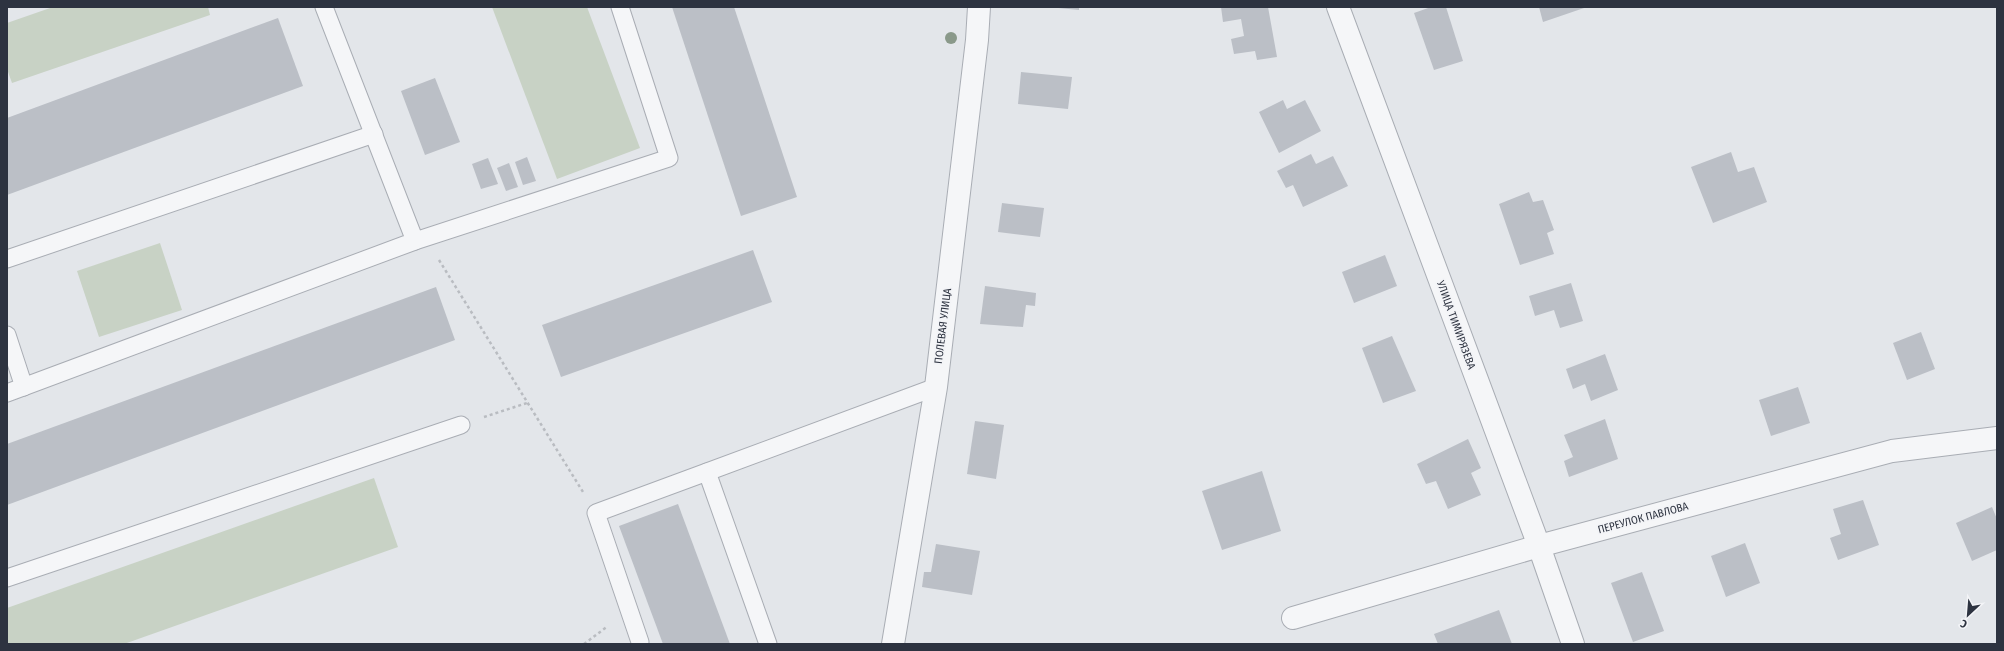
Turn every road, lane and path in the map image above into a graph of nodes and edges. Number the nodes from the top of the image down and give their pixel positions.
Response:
1 (324, 7) edge
2 (620, 7) edge
3 (979, 7) edge
4 (1338, 7) edge
5 (374, 134) junction
6 (420, 240) junction
7 (7, 259) edge
8 (7, 335) edge
9 (24, 387) junction
10 (936, 387) junction
11 (7, 393) edge
12 (527, 402) junction
13 (461, 425) joint
14 (1997, 438) edge
15 (707, 472) junction
16 (596, 513) junction
17 (1539, 546) junction
18 (7, 578) edge
19 (1293, 618) dead end
20 (640, 642) dead end
21 (768, 644) edge
22 (893, 644) edge
23 (1572, 644) edge

1 - 5 lane
2 - 6 lane
3 - 10 street, ПОЛЕВАЯ УЛИЦА
4 - 17 street, УЛИЦА ТИМИРЯЗЕВА
5 - 6 lane
5 - 7 lane
6 - 9 lane
6 - 12 path
8 - 9 lane
9 - 11 lane
10 - 15 lane
10 - 22 street, ПОЛЕВАЯ УЛИЦА
12 - 13 path
12 - 16 path
13 - 18 lane
14 - 17 street, ПЕРЕУЛОК ПАВЛОВА
15 - 16 lane
15 - 21 lane
16 - 20 lane
17 - 19 street, ПЕРЕУЛОК ПАВЛОВА
17 - 23 street, УЛИЦА ТИМИРЯЗЕВА

